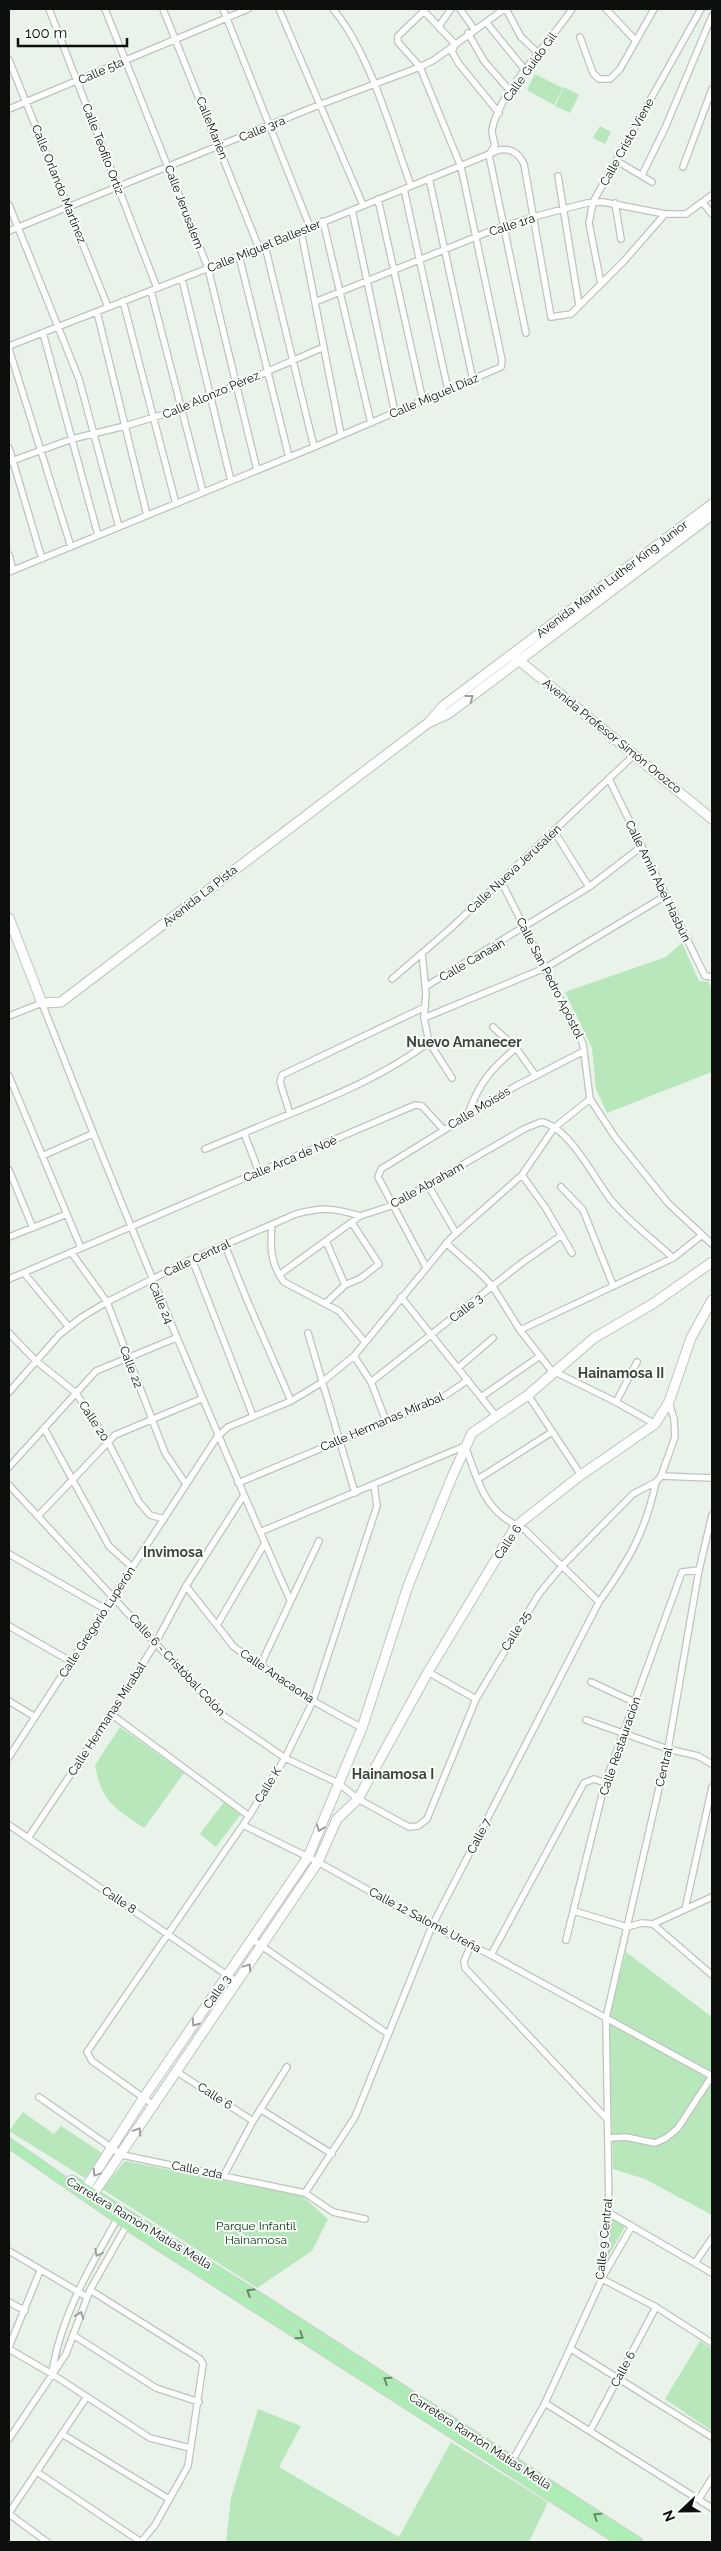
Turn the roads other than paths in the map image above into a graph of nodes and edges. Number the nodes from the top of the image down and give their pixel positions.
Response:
1 (49, 9) edge
2 (105, 9) edge
3 (163, 9) edge
4 (223, 9) edge
5 (248, 9) edge
6 (279, 9) edge
7 (333, 9) edge
8 (451, 9) edge
9 (460, 9) edge
10 (505, 9) edge
11 (572, 9) edge
12 (606, 9) edge
13 (654, 9) edge
14 (701, 9) edge
15 (423, 10) edge
16 (496, 11) edge
17 (712, 16) edge
18 (226, 18) junction
19 (486, 22) junction
20 (439, 26) junction
21 (474, 28) junction
22 (468, 33) junction
23 (580, 37) dead end
24 (176, 38) junction
25 (636, 41) junction
26 (455, 44) junction
27 (538, 54) junction
28 (9, 60) edge
29 (125, 60) junction
30 (420, 67) junction
31 (526, 70) junction
32 (77, 81) junction
33 (374, 86) junction
34 (712, 89) edge
35 (510, 92) junction
36 (26, 103) junction
37 (319, 105) junction
38 (9, 110) edge
39 (499, 112) junction
40 (271, 125) junction
41 (219, 146) junction
42 (489, 155) junction
43 (616, 161) junction
44 (168, 166) junction
45 (460, 167) junction
46 (683, 167) dead end
47 (642, 175) junction
48 (558, 176) dead end
49 (429, 178) junction
50 (652, 182) dead end
51 (411, 186) junction
52 (118, 187) junction
53 (404, 189) junction
54 (712, 195) edge
55 (378, 199) junction
56 (593, 202) junction
57 (615, 203) junction
58 (703, 203) junction
59 (9, 205) edge
60 (363, 205) junction
61 (68, 207) junction
62 (352, 210) junction
63 (563, 210) junction
64 (665, 214) junction
65 (712, 214) edge
66 (533, 217) junction
67 (324, 222) junction
68 (505, 226) junction
69 (18, 227) junction
70 (310, 227) junction
71 (9, 231) edge
72 (301, 231) junction
73 (477, 237) junction
74 (621, 239) dead end
75 (262, 247) junction
76 (446, 249) junction
77 (239, 256) junction
78 (419, 260) junction
79 (208, 268) junction
80 (394, 271) junction
81 (182, 279) junction
82 (367, 282) junction
83 (601, 284) junction
84 (157, 288) junction
85 (150, 291) junction
86 (340, 293) junction
87 (123, 302) junction
88 (315, 302) junction
89 (580, 305) junction
90 (108, 307) junction
91 (97, 312) junction
92 (59, 327) junction
93 (43, 333) junction
94 (526, 333) dead end
95 (9, 347) edge
96 (324, 347) junction
97 (293, 360) junction
98 (267, 371) junction
99 (473, 380) junction
100 (236, 385) junction
101 (448, 390) junction
102 (210, 396) junction
103 (423, 401) junction
104 (181, 409) junction
105 (395, 413) junction
106 (154, 418) junction
107 (371, 423) junction
108 (125, 426) junction
109 (94, 434) junction
110 (341, 435) junction
111 (72, 439) junction
112 (314, 447) junction
113 (9, 448) edge
114 (40, 450) junction
115 (289, 457) junction
116 (11, 461) edge
117 (257, 470) junction
118 (231, 481) junction
119 (203, 492) junction
120 (176, 504) junction
121 (712, 504) edge
122 (712, 514) edge
123 (147, 515) junction
124 (118, 527) junction
125 (98, 536) junction
126 (71, 547) junction
127 (9, 556) edge
128 (42, 559) junction
129 (11, 571) edge
130 (512, 654) junction
131 (519, 660) junction
132 (428, 723) junction
133 (634, 755) junction
134 (609, 779) junction
135 (712, 819) edge
136 (554, 831) junction
137 (641, 847) junction
138 (501, 881) junction
139 (589, 887) junction
140 (665, 896) junction
141 (9, 918) edge
142 (525, 929) junction
143 (422, 954) junction
144 (545, 968) junction
145 (712, 977) edge
146 (392, 979) dead end
147 (425, 987) junction
148 (42, 1003) junction
149 (425, 1007) junction
150 (9, 1016) edge
151 (424, 1018) junction
152 (493, 1027) dead end
153 (429, 1042) junction
154 (516, 1048) junction
155 (584, 1051) junction
156 (9, 1076) edge
157 (536, 1076) junction
158 (452, 1078) dead end
159 (590, 1099) junction
160 (290, 1114) junction
161 (468, 1114) junction
162 (554, 1128) junction
163 (443, 1129) junction
164 (244, 1133) junction
165 (92, 1134) junction
166 (205, 1149) dead end
167 (42, 1156) junction
168 (9, 1170) edge
169 (259, 1172) junction
170 (522, 1175) junction
171 (428, 1184) junction
172 (561, 1187) dead end
173 (392, 1206) junction
174 (67, 1214) junction
175 (360, 1216) junction
176 (352, 1223) junction
177 (272, 1224) junction
178 (129, 1226) junction
179 (32, 1228) junction
180 (456, 1233) junction
181 (562, 1235) junction
182 (702, 1235) junction
183 (9, 1237) edge
184 (326, 1241) junction
185 (446, 1243) junction
186 (712, 1244) edge
187 (226, 1245) junction
188 (81, 1248) junction
189 (71, 1252) junction
190 (572, 1252) dead end
191 (673, 1258) junction
192 (192, 1259) junction
193 (712, 1262) edge
194 (426, 1268) junction
195 (24, 1273) junction
196 (278, 1275) junction
197 (9, 1279) edge
198 (151, 1279) junction
199 (345, 1285) junction
200 (613, 1285) junction
201 (493, 1287) junction
202 (402, 1297) junction
203 (712, 1300) edge
204 (107, 1302) junction
205 (326, 1303) junction
206 (68, 1326) junction
207 (520, 1330) junction
208 (308, 1332) dead end
209 (9, 1333) edge
210 (432, 1335) junction
211 (176, 1338) junction
212 (493, 1338) dead end
213 (365, 1342) junction
214 (354, 1356) junction
215 (540, 1356) junction
216 (128, 1358) junction
217 (35, 1360) junction
218 (637, 1362) dead end
219 (458, 1368) junction
220 (554, 1371) junction
221 (468, 1380) junction
222 (371, 1382) junction
223 (321, 1383) junction
224 (9, 1392) edge
225 (76, 1394) junction
226 (528, 1396) junction
227 (481, 1397) junction
228 (201, 1399) junction
229 (291, 1401) junction
230 (616, 1402) junction
231 (670, 1402) junction
232 (253, 1416) junction
233 (496, 1416) junction
234 (152, 1418) junction
235 (386, 1421) junction
236 (655, 1424) junction
237 (44, 1428) junction
238 (552, 1432) junction
239 (217, 1437) junction
240 (340, 1440) junction
241 (108, 1442) junction
242 (465, 1446) junction
243 (9, 1467) edge
244 (581, 1475) junction
245 (661, 1476) junction
246 (712, 1478) edge
247 (478, 1479) junction
248 (74, 1481) junction
249 (238, 1482) junction
250 (656, 1482) junction
251 (186, 1484) junction
252 (374, 1484) junction
253 (9, 1485) edge
254 (355, 1493) junction
255 (244, 1495) junction
256 (712, 1515) edge
257 (38, 1516) junction
258 (164, 1519) junction
259 (516, 1526) junction
260 (260, 1532) junction
261 (709, 1539) edge
262 (319, 1541) dead end
263 (265, 1543) junction
264 (9, 1554) edge
265 (562, 1566) junction
266 (132, 1567) junction
267 (699, 1570) junction
268 (186, 1586) junction
269 (113, 1596) junction
270 (290, 1600) junction
271 (599, 1602) junction
272 (105, 1609) junction
273 (217, 1625) junction
274 (9, 1626) edge
275 (155, 1644) junction
276 (70, 1661) junction
277 (260, 1666) junction
278 (428, 1672) junction
279 (591, 1682) dead end
280 (476, 1699) junction
281 (9, 1701) edge
282 (313, 1701) junction
283 (634, 1702) junction
284 (112, 1714) junction
285 (35, 1717) junction
286 (586, 1720) dead end
287 (362, 1728) junction
288 (623, 1734) junction
289 (668, 1749) junction
290 (9, 1757) edge
291 (285, 1758) junction
292 (712, 1764) edge
293 (338, 1782) junction
294 (605, 1783) junction
295 (712, 1787) edge
296 (358, 1799) junction
297 (249, 1816) junction
298 (427, 1819) joint
299 (9, 1825) edge
300 (243, 1825) junction
301 (28, 1838) junction
302 (308, 1858) junction
303 (318, 1862) junction
304 (712, 1897) edge
305 (685, 1909) junction
306 (574, 1911) junction
307 (653, 1924) junction
308 (432, 1926) junction
309 (627, 1927) junction
310 (169, 1935) junction
311 (253, 1940) junction
312 (566, 1940) dead end
313 (471, 1946) junction
314 (261, 1947) junction
315 (490, 1955) junction
316 (712, 1975) edge
317 (229, 1976) junction
318 (237, 1982) junction
319 (606, 2018) junction
320 (388, 2034) junction
321 (286, 2066) dead end
322 (177, 2072) junction
323 (712, 2076) edge
324 (39, 2097) dead end
325 (144, 2097) junction
326 (155, 2106) junction
327 (260, 2109) junction
328 (607, 2119) junction
329 (252, 2121) junction
330 (608, 2138) junction
331 (9, 2143) edge
332 (112, 2149) junction
333 (332, 2154) junction
334 (122, 2155) junction
335 (224, 2175) junction
336 (305, 2193) junction
337 (88, 2194) junction
338 (609, 2213) junction
339 (120, 2214) junction
340 (364, 2219) dead end
341 (129, 2221) junction
342 (632, 2226) junction
343 (712, 2238) edge
344 (9, 2251) edge
345 (695, 2263) junction
346 (40, 2271) junction
347 (712, 2273) edge
348 (602, 2279) junction
349 (90, 2290) junction
350 (77, 2291) junction
351 (87, 2297) junction
352 (9, 2302) edge
353 (656, 2307) junction
354 (25, 2311) junction
355 (73, 2335) junction
356 (712, 2342) edge
357 (9, 2348) edge
358 (571, 2350) junction
359 (52, 2374) junction
360 (618, 2378) junction
361 (86, 2398) junction
362 (199, 2402) junction
363 (545, 2403) junction
364 (590, 2431) junction
365 (62, 2434) junction
366 (712, 2437) edge
367 (9, 2438) edge
368 (190, 2448) junction
369 (510, 2466) junction
370 (37, 2472) junction
371 (712, 2478) edge
372 (698, 2499) junction
373 (169, 2500) junction
374 (712, 2508) edge
375 (9, 2514) edge
376 (47, 2542) edge
377 (141, 2542) edge
378 (622, 2542) edge
379 (638, 2542) edge

1 - 32 street, Calle Teofilo Ortiz
2 - 29 street, Calle Jerusalem
3 - 24 street, CalleMarien
4 - 18 street
5 - 18 street, Calle 5ta
6 - 37 street
7 - 33 street
8 - 20 street
9 - 21 street
10 - 16 street, Calle 3ra
10 - 27 street
11 - 27 street, Calle Guido Gil
12 - 25 street
13 - 25 street
14 - 43 street, Calle Cristo Viene
15 - 20 street
15 - 30 street, Calle Miguel Díaz
16 - 19 street, Calle 3ra
17 - 47 street
18 - 24 street, Calle 5ta
18 - 40 street
19 - 21 street, Calle 3ra
19 - 31 street
20 - 26 street
21 - 22 street, Calle 3ra
22 - 26 street, Calle 3ra
22 - 35 street
23 - 25 street
24 - 29 street, Calle 5ta
24 - 41 street, CalleMarien
26 - 30 street, Calle 3ra
26 - 39 street
27 - 31 street, Calle Guido Gil
28 - 36 street, Calle Orlando Martinez
29 - 32 street, Calle 5ta
29 - 44 street, Calle Jerusalem
30 - 33 street, Calle 3ra
30 - 45 street, Calle Miguel Díaz
31 - 35 street, Calle Guido Gil
32 - 36 street, Calle 5ta
32 - 52 street, Calle Teofilo Ortiz
33 - 37 street, Calle 3ra
33 - 51 street
34 - 46 street
35 - 39 street, Calle Guido Gil
36 - 38 street, Calle 5ta
36 - 61 street, Calle Orlando Martinez
37 - 40 street, Calle 3ra
37 - 60 street
39 - 42 street, Calle Guido Gil
40 - 41 street, Calle 3ra
40 - 70 street
41 - 44 street, Calle 3ra
41 - 75 street, CalleMarien
42 - 45 street, Calle Miguel Ballester
42 - 66 street, Calle Miguel Ballester
42 - 68 street, Calle Guido Gil
43 - 47 street
43 - 56 street, Calle Cristo Viene
44 - 52 street, Calle 3ra
44 - 79 street, Calle Jerusalem
45 - 49 street, Calle Miguel Ballester
45 - 73 street, Calle Miguel Díaz
47 - 50 street
48 - 63 street
49 - 51 street, Calle Miguel Ballester
49 - 76 street
51 - 53 street, Calle Miguel Ballester
52 - 61 street, Calle 3ra
52 - 84 street, Calle Teofilo Ortiz
53 - 55 street, Calle Miguel Ballester
53 - 78 street
54 - 58 street, Calle 1ra
55 - 60 street, Calle Miguel Ballester
55 - 80 street
56 - 57 street, Calle 1ra
56 - 63 street, Calle 1ra
56 - 83 street, Calle Cristo Viene
57 - 64 street, Calle 1ra
57 - 74 street
58 - 64 street, Calle 1ra
58 - 65 street
59 - 69 street
60 - 62 street, Calle Miguel Ballester
61 - 69 street, Calle 3ra
61 - 90 street, Calle Orlando Martinez
62 - 67 street, Calle Miguel Ballester
62 - 82 street
63 - 66 street, Calle 1ra
63 - 89 street
64 - 83 street
66 - 68 street, Calle 1ra
66 - 89 street
67 - 70 street, Calle Miguel Ballester
67 - 86 street
68 - 73 street, Calle 1ra
68 - 94 street, Calle Guido Gil
69 - 71 street, Calle 3ra
69 - 92 street
70 - 72 street, Calle Miguel Ballester
72 - 75 street, Calle Miguel Ballester
72 - 88 street
73 - 76 street, Calle 1ra
73 - 99 street, Calle Miguel Díaz
75 - 77 street, Calle Miguel Ballester
75 - 97 street, CalleMarien
76 - 78 street, Calle 1ra
76 - 99 street
77 - 79 street, Calle Miguel Ballester
77 - 98 street
78 - 80 street, Calle 1ra
78 - 101 street
79 - 81 street, Calle Miguel Ballester
79 - 100 street, Calle Jerusalem
80 - 82 street, Calle 1ra
80 - 103 street
81 - 84 street, Calle Miguel Ballester
81 - 102 street
82 - 86 street, Calle 1ra
82 - 105 street
83 - 89 street
84 - 85 street, Calle Miguel Ballester
85 - 87 street, Calle Miguel Ballester
85 - 104 street
86 - 88 street, Calle 1ra
86 - 107 street
87 - 90 street, Calle Miguel Ballester
87 - 106 street
88 - 96 street
90 - 91 street, Calle Miguel Ballester
91 - 92 street, Calle Miguel Ballester
91 - 108 street
92 - 93 street, Calle Miguel Ballester
92 - 109 street
93 - 95 street, Calle Miguel Ballester
93 - 111 street
95 - 114 street
96 - 97 street, Calle Alonzo Pérez
96 - 110 street
97 - 98 street, Calle Alonzo Pérez
97 - 112 street, CalleMarien
98 - 100 street, Calle Alonzo Pérez
98 - 115 street
99 - 101 street, Calle Miguel Díaz
100 - 102 street, Calle Alonzo Pérez
100 - 117 street, Calle Jerusalem
101 - 103 street, Calle Miguel Díaz
102 - 104 street, Calle Alonzo Pérez
102 - 118 street
103 - 105 street, Calle Miguel Díaz
104 - 106 street, Calle Alonzo Pérez
104 - 119 street
105 - 107 street, Calle Miguel Díaz
106 - 108 street, Calle Alonzo Pérez
106 - 120 street
107 - 110 street, Calle Miguel Díaz
108 - 109 street, Calle Alonzo Pérez
108 - 123 street
109 - 111 street, Calle Alonzo Pérez
109 - 124 street
110 - 112 street, Calle Miguel Díaz
111 - 114 street, Calle Alonzo Pérez
111 - 125 street
112 - 115 street, Calle Miguel Díaz
113 - 116 street
114 - 116 street, Calle Alonzo Pérez
114 - 126 street
115 - 117 street, Calle Miguel Díaz
116 - 128 street
117 - 118 street, Calle Miguel Díaz
118 - 119 street, Calle Miguel Díaz
119 - 120 street, Calle Miguel Díaz
120 - 123 street, Calle Miguel Díaz
121 - 130 street, Avenida Martín Luther King Junior
122 - 131 street, Avenida Martín Luther King Junior
123 - 124 street, Calle Miguel Díaz
124 - 125 street, Calle Miguel Díaz
125 - 126 street, Calle Miguel Díaz
126 - 128 street, Calle Miguel Díaz
127 - 129 street
128 - 129 street, Calle Miguel Díaz
130 - 131 street, Avenida Profesor Simón Orozco
130 - 132 street, Avenida La Pista
132 -> 131 street, Avenida La Pista
131 - 133 street, Avenida Profesor Simón Orozco
132 - 148 street, Avenida La Pista
133 - 134 street, Calle Nueva Jerusalén
133 - 135 street, Avenida Profesor Simón Orozco
134 - 136 street, Calle Nueva Jerusalén
134 - 137 street, Calle Amín Abel Hasbún
136 - 138 street, Calle Nueva Jerusalén
136 - 139 street
137 - 139 street, Calle Canaán
137 - 140 street, Calle Amín Abel Hasbún
138 - 142 street, Calle San Pedro Apóstol
138 - 143 street, Calle Nueva Jerusalén
139 - 142 street, Calle Canaán
140 - 144 street
140 - 145 street, Calle Amín Abel Hasbún
141 - 148 street
142 - 144 street, Calle San Pedro Apóstol
142 - 147 street, Calle Canaán
143 - 146 street, Calle Nueva Jerusalén
143 - 147 street
144 - 151 street
144 - 155 street, Calle San Pedro Apóstol
147 - 149 street
148 - 150 street
148 - 165 street, Calle 24
149 - 151 street
149 - 160 street
151 - 153 street
152 - 154 street
153 - 158 street
153 - 160 street
154 - 157 street
154 - 161 street
155 - 157 street, Calle Moisés
155 - 159 street, Calle San Pedro Apóstol
156 - 167 street
157 - 161 street, Calle Moisés
159 - 162 street
159 - 182 street, Calle San Pedro Apóstol
160 - 164 street
161 - 163 street, Calle Moisés
162 - 170 street
162 - 171 street, Calle Abraham
162 - 191 street
163 - 169 street, Calle Arca de Noé
163 - 173 street, Calle Moisés
164 - 166 street
164 - 169 street
165 - 167 street
165 - 178 street, Calle 24
167 - 174 street
168 - 179 street
169 - 178 street, Calle Arca de Noé
170 - 180 street
170 - 181 street
171 - 173 street, Calle Abraham
171 - 180 street
172 - 200 street
173 - 175 street, Calle Abraham
173 - 194 street
174 - 179 street
174 - 188 street
175 - 176 street, Calle Abraham
175 - 177 street, Calle Central
176 - 184 street, Calle Abraham
176 - 199 street
177 - 187 street, Calle Central
177 - 196 street
178 - 188 street, Calle Arca de Noé
178 - 198 street, Calle 24
179 - 183 street
180 - 185 street
181 - 190 street
181 - 201 street, Calle 3
182 - 186 street, Calle San Pedro Apóstol
182 - 191 street
184 - 196 street, Calle Abraham
184 - 199 street
185 - 194 street
185 - 201 street
187 - 192 street, Calle Central
187 - 229 street
188 - 189 street, Calle Arca de Noé
189 - 195 street, Calle Arca de Noé
189 - 204 street, Calle 22
191 - 200 street
192 - 198 street, Calle Central
192 - 232 street
193 - 220 street, Calle 3
194 - 202 street
195 - 197 street, Calle Arca de Noé
195 - 206 street
196 - 205 street
198 - 204 street, Calle Central
198 - 211 street, Calle 24
199 - 205 street
200 - 207 street
201 - 207 street
201 - 210 street, Calle 3
202 - 210 street
202 - 213 street
203 - 231 street, Calle 6
204 - 206 street, Calle Central
204 - 216 street, Calle 22
205 - 213 street
206 - 217 street, Calle Central
207 - 215 street
208 - 223 street
209 - 217 street, Calle 20
210 - 219 street
210 - 222 street, Calle 3
211 - 216 street
211 - 228 street, Calle 24
212 - 219 street
213 - 214 street
214 - 222 street
214 - 223 street
215 - 220 street
215 - 227 street
216 - 225 street
216 - 234 street, Calle 22
217 - 224 street, Calle Central
217 - 225 street, Calle 20
218 - 230 street
219 - 221 street
220 - 226 street, Calle 3
220 - 230 street
221 - 227 street
221 - 235 street, Calle Hermanas Mirabal
222 - 235 street
223 - 229 street
223 - 240 street
225 - 237 street
225 - 241 street, Calle 20
226 - 233 street, Calle 3
226 - 238 street
227 - 233 street
228 - 234 street
228 - 239 street, Calle 24
229 - 232 street
230 - 236 street
231 - 236 street, Calle 6
231 - 245 street
232 - 239 street
233 - 242 street, Calle 3
234 - 241 street
234 - 251 street, Calle 22
235 - 240 street, Calle Hermanas Mirabal
236 - 244 street, Calle 6
237 - 243 street
237 - 248 street
238 - 244 street
238 - 247 street
239 - 249 street, Calle 24
239 - 251 street, Calle Gregorio Luperón
240 - 249 street, Calle Hermanas Mirabal
240 - 254 street
241 - 248 street
241 - 258 street, Calle 20
242 - 247 street
242 - 252 street
242 - 287 street, Calle 3
244 - 259 street, Calle 6
245 - 246 street
245 - 250 street
247 - 259 street
248 - 257 street
248 - 266 street
249 - 255 street, Calle 24
250 - 265 street, Calle 25
250 - 271 street, Calle 7
251 - 258 street, Calle Gregorio Luperón
252 - 254 street
252 - 282 street, Calle K
253 - 257 street, Calle 6 - Cristóbal Colón
254 - 260 street
255 - 260 street, Calle 24
255 - 268 street, Calle Hermanas Mirabal
256 - 261 street, Central
257 - 269 street, Calle 6 - Cristóbal Colón
258 - 266 street, Calle Gregorio Luperón
259 - 265 street
259 - 278 street, Calle 6
260 - 263 street, Calle 24
261 - 267 street, Central
262 - 270 street
263 - 270 street, Calle 24
263 - 273 street
264 - 272 street
265 - 271 street
265 - 280 street, Calle 25
266 - 269 street, Calle Gregorio Luperón
267 - 283 street, Calle Restauración
267 - 289 street, Central
268 - 273 street, Calle Anacaona
268 - 275 street, Calle Hermanas Mirabal
269 - 272 street, Calle Gregorio Luperón
269 - 275 street, Calle 6 - Cristóbal Colón
270 - 277 street
271 - 308 street, Calle 7
272 - 276 street, Calle Gregorio Luperón
273 - 277 street, Calle Anacaona
274 - 276 street
275 - 284 street, Calle Hermanas Mirabal
275 - 291 street, Calle 6 - Cristóbal Colón
276 - 285 street, Calle Gregorio Luperón
277 - 282 street, Calle Anacaona
278 - 280 street
278 - 296 street, Calle 6
279 - 283 street
280 - 298 street, Calle 25
281 - 285 street
282 - 287 street, Calle Anacaona
282 - 291 street, Calle K
283 - 288 street, Calle Restauración
284 - 297 street
284 - 301 street, Calle Hermanas Mirabal
285 - 290 street, Calle Gregorio Luperón
286 - 288 street
287 - 293 street, Calle 3
288 - 289 street
288 - 294 street, Calle Restauración
289 - 292 street
289 - 309 street, Central
291 - 293 street, Calle 6 - Cristóbal Colón
291 - 297 street, Calle K
293 - 296 street, Calle 6 - Cristóbal Colón
293 -> 302 street, Calle 3
294 - 306 street, Calle Restauración
294 - 315 street
295 - 305 street
296 - 298 street, Calle 6 - Cristóbal Colón
296 - 303 street, Calle 3
297 - 300 street, Calle K
299 - 301 street, Calle 8
300 - 302 street, Calle 12 Salomé Ureña
300 - 310 street, Calle K
301 - 310 street, Calle 8
302 - 303 street, Calle 12 Salomé Ureña
302 - 311 street, Calle 3
303 - 308 street, Calle 12 Salomé Ureña
303 - 314 street, Calle 3
304 - 305 street
305 - 307 street
306 - 309 street
306 - 312 street, Calle Restauración
307 - 309 street
307 - 316 street
308 - 313 street, Calle 12 Salomé Ureña
308 - 320 street, Calle 7
309 - 319 street, Central
310 - 317 street, Calle 8
310 - 325 street, Calle K
311 - 314 street
311 - 317 street, Calle 3
313 - 315 street, Calle 12 Salomé Ureña
313 - 328 street
318 -> 314 street, Calle 3
314 - 320 street
315 - 319 street, Calle 12 Salomé Ureña
317 - 318 street, Calle 8
317 -> 325 street, Calle 3
318 - 322 street, Calle 3
319 - 323 street, Calle 12 Salomé Ureña
319 - 328 street, Calle 9 Central
320 - 333 street, Calle 7
321 - 327 street
322 - 326 street, Calle 3
322 - 329 street, Calle 6
323 - 330 street
324 - 332 street, Calle 2da
325 - 326 street
325 - 332 street, Calle 3
334 -> 326 street, Calle 3
327 - 329 street
327 - 333 street
328 - 330 street, Calle 9 Central
329 - 335 street
330 - 338 street, Calle 9 Central
331 - 337 main road, Carretera Ramón Matías Mella
332 - 334 street, Calle 2da
332 -> 337 street, Calle 3
333 - 336 street, Calle 7
334 - 335 street, Calle 2da
334 - 337 street, Calle 3
335 - 336 street, Calle 2da
336 - 340 street, Calle 2da
337 - 339 main road, Carretera Ramón Matías Mella
338 - 342 street
338 - 348 street, Calle 9 Central
339 - 341 main road, Carretera Ramón Matías Mella
339 -> 350 street
341 - 349 street
341 - 369 main road, Carretera Ramón Matías Mella
342 - 345 street
342 - 348 street
343 - 345 street
344 - 346 street
345 - 347 street
346 - 350 street
346 - 354 street
348 - 353 street
348 - 358 street, Calle 9 Central
349 - 351 street
349 - 362 street
350 - 351 street
350 - 359 street
355 -> 351 street
352 - 354 street
353 - 356 street
353 - 360 street, Calle 6
354 - 357 street
355 - 359 street
355 - 362 street
357 - 359 street
358 - 360 street
358 - 363 street, Calle 9 Central
359 - 361 street
359 - 367 street
360 - 364 street, Calle 6
360 - 366 street
361 - 365 street
361 - 368 street
362 - 368 street
363 - 364 street
363 - 369 street, Calle 9 Central
364 - 372 street
365 - 370 street
365 - 373 street
368 - 373 street
369 - 378 main road, Carretera Ramón Matías Mella
379 -> 369 main road, Carretera Ramón Matías Mella
370 - 375 street
370 - 377 street
371 - 372 street
372 - 374 street
373 - 377 street
375 - 376 street

